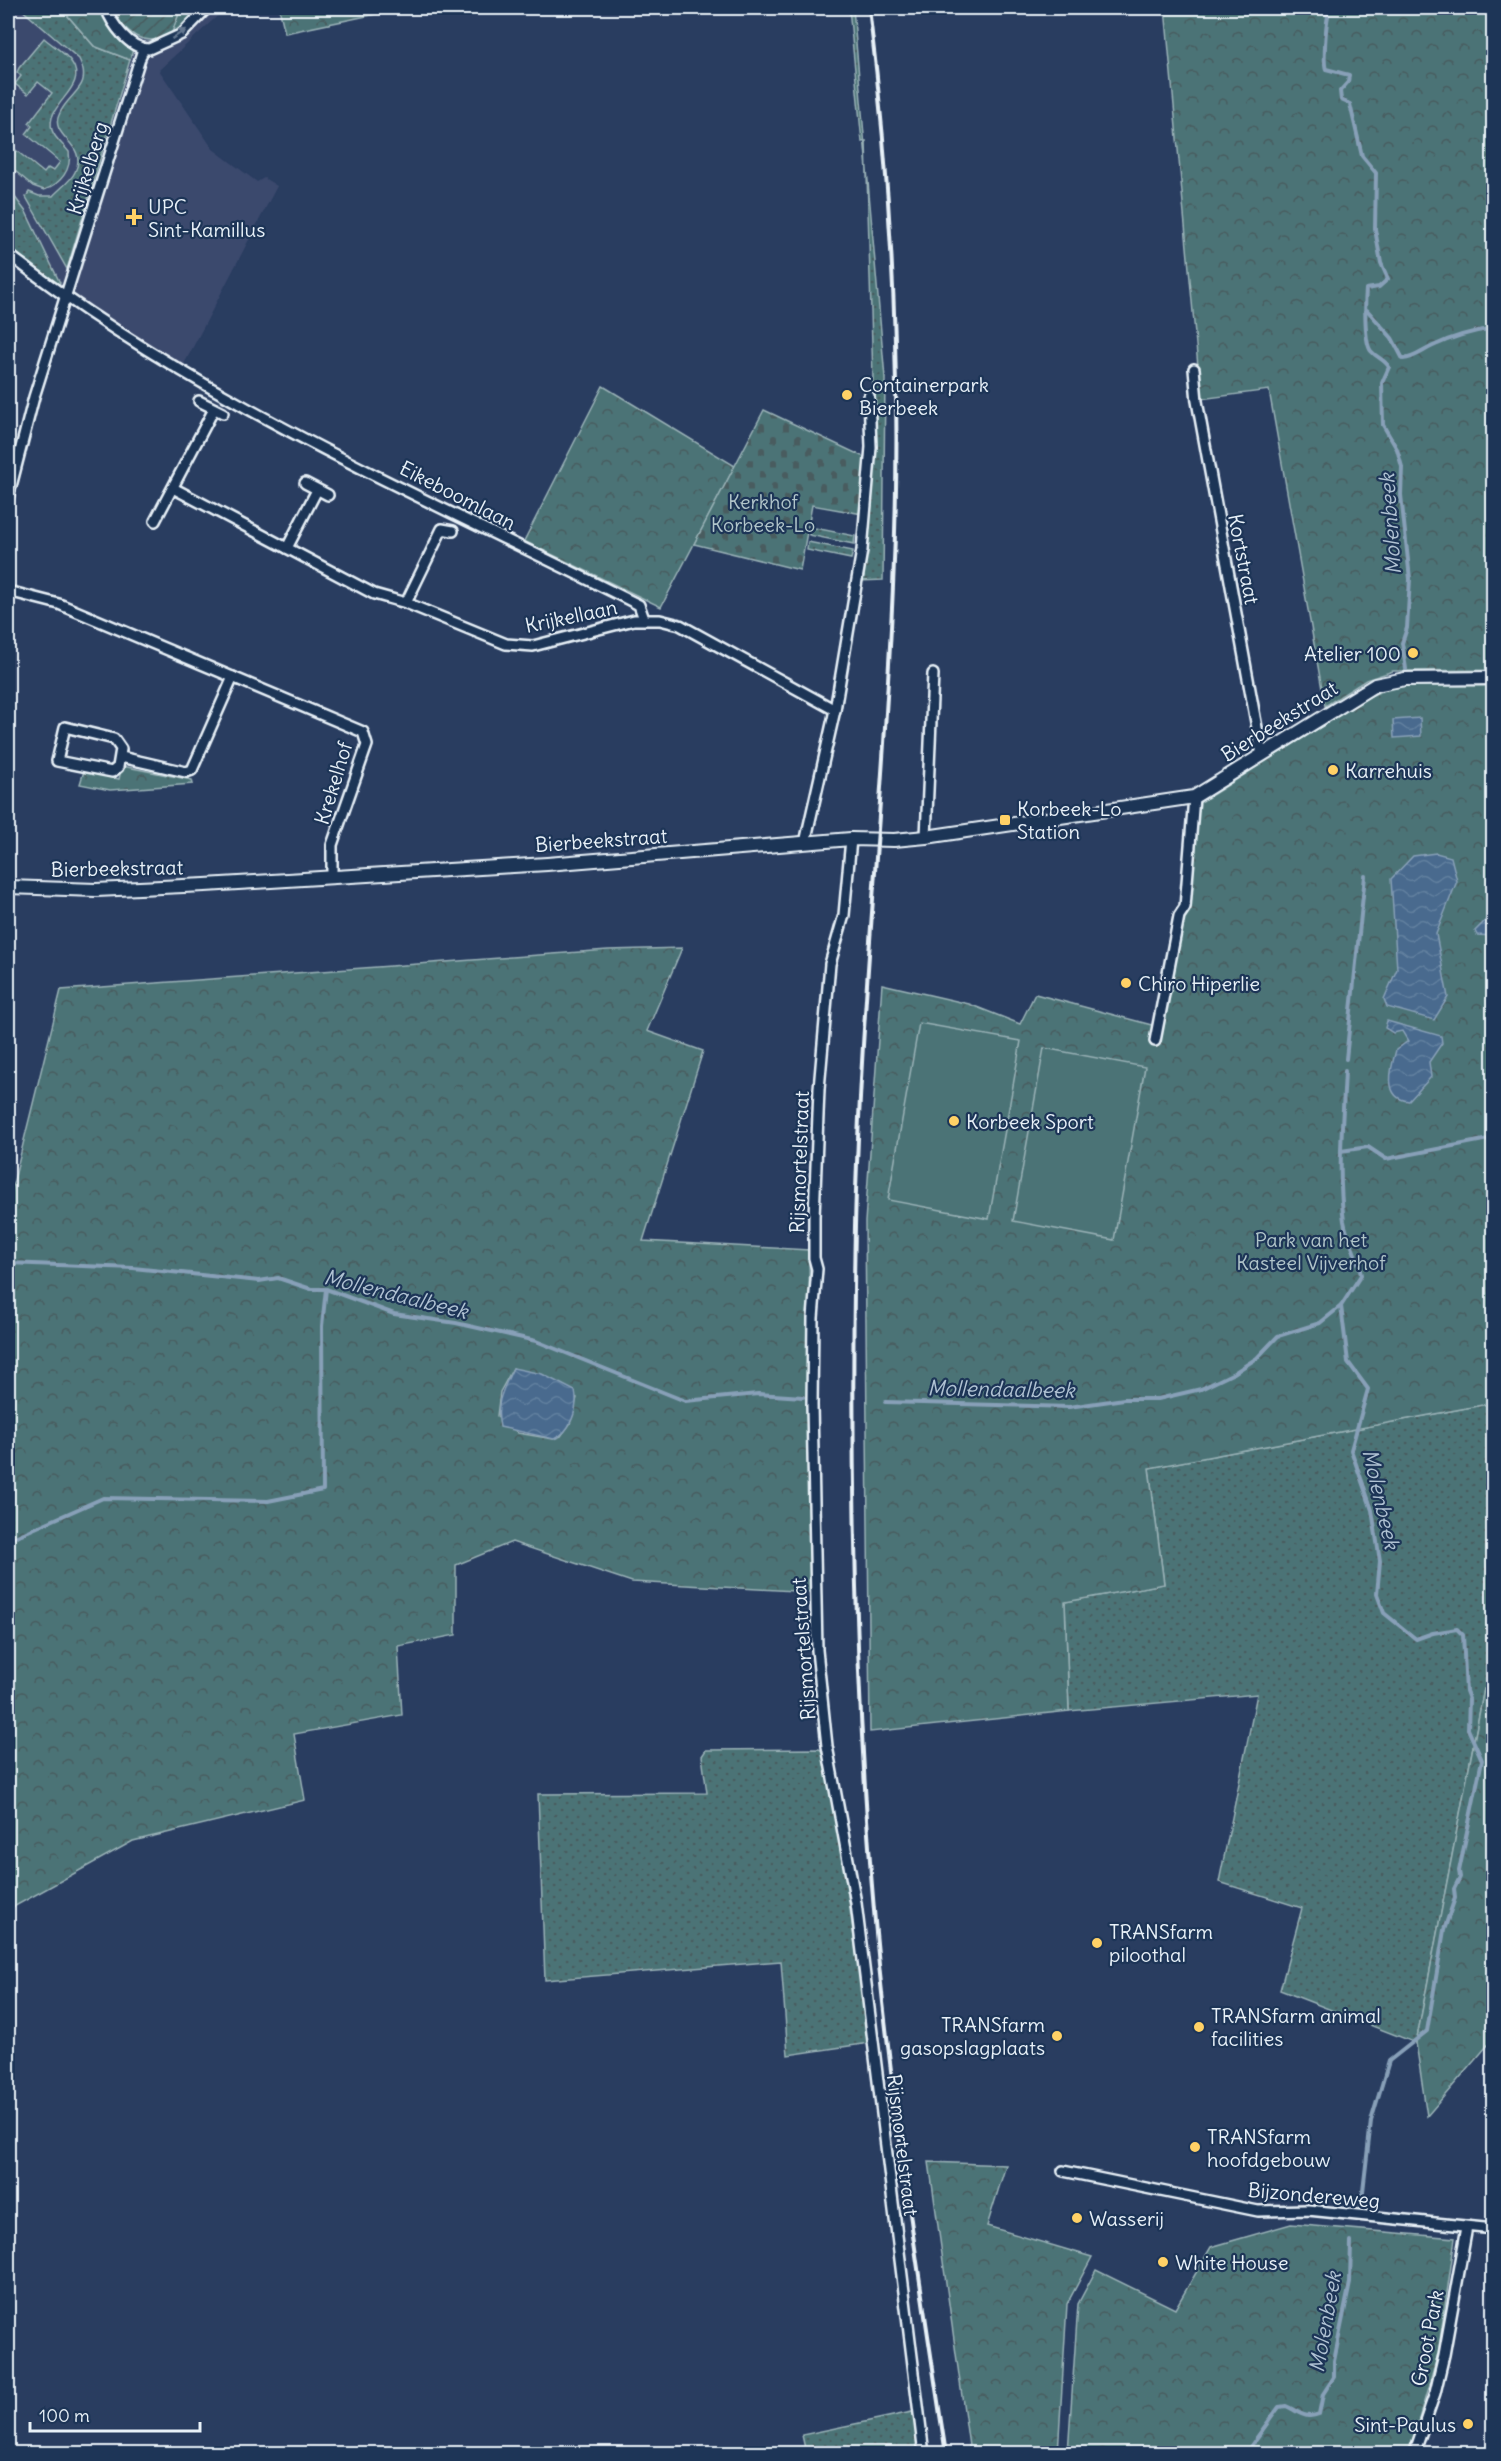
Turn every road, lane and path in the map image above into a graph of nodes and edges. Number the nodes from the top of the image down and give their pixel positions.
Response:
1 (106, 8) edge
2 (207, 8) edge
3 (143, 49) junction
4 (8, 254) edge
5 (66, 298) junction
6 (1194, 369) dead end
7 (869, 396) dead end
8 (199, 401) dead end
9 (305, 483) dead end
10 (173, 488) junction
11 (317, 490) junction
12 (328, 495) dead end
13 (8, 498) edge
14 (155, 521) dead end
15 (453, 531) dead end
16 (287, 548) junction
17 (8, 591) edge
18 (406, 603) junction
19 (644, 619) junction
20 (933, 674) dead end
21 (233, 678) junction
22 (1494, 678) edge
23 (835, 710) junction
24 (1262, 755) junction
25 (121, 757) junction
26 (1194, 797) junction
27 (926, 837) junction
28 (850, 839) junction
29 (805, 843) junction
30 (332, 877) junction
31 (8, 887) edge
32 (1155, 1041) dead end
33 (1064, 2171) dead end
34 (1467, 2227) junction
35 (1494, 2229) edge
36 (924, 2454) edge
37 (1414, 2454) edge

1 - 3 street
3 -> 2 street
3 - 5 street, Krijkelberg
4 - 5 street
5 - 13 street, Krijkelberg
5 - 19 street, Eikeboomlaan
6 - 24 street, Kortstraat
7 - 23 street
8 - 10 street
9 - 11 street
10 - 14 street
10 - 16 street, Krijkellaan
11 - 12 street
11 - 16 street
15 - 18 street
16 - 18 street, Krijkellaan
17 - 21 street, Krekelhof
18 - 19 street, Krijkellaan
19 - 23 street
20 - 27 street
21 - 25 street
21 - 30 street, Krekelhof
22 - 24 street, Bierbeekstraat
23 - 29 street
24 - 26 street, Bierbeekstraat
25 - 25 street
26 - 27 street, Bierbeekstraat
26 - 32 street
27 - 28 street, Bierbeekstraat
28 - 29 street, Bierbeekstraat
28 - 36 street, Rijsmortelstraat
29 - 30 street, Bierbeekstraat
30 - 31 street, Bierbeekstraat
33 - 34 street, Bijzondereweg
34 - 35 street, Bijzondereweg
34 - 37 street, Groot Park

